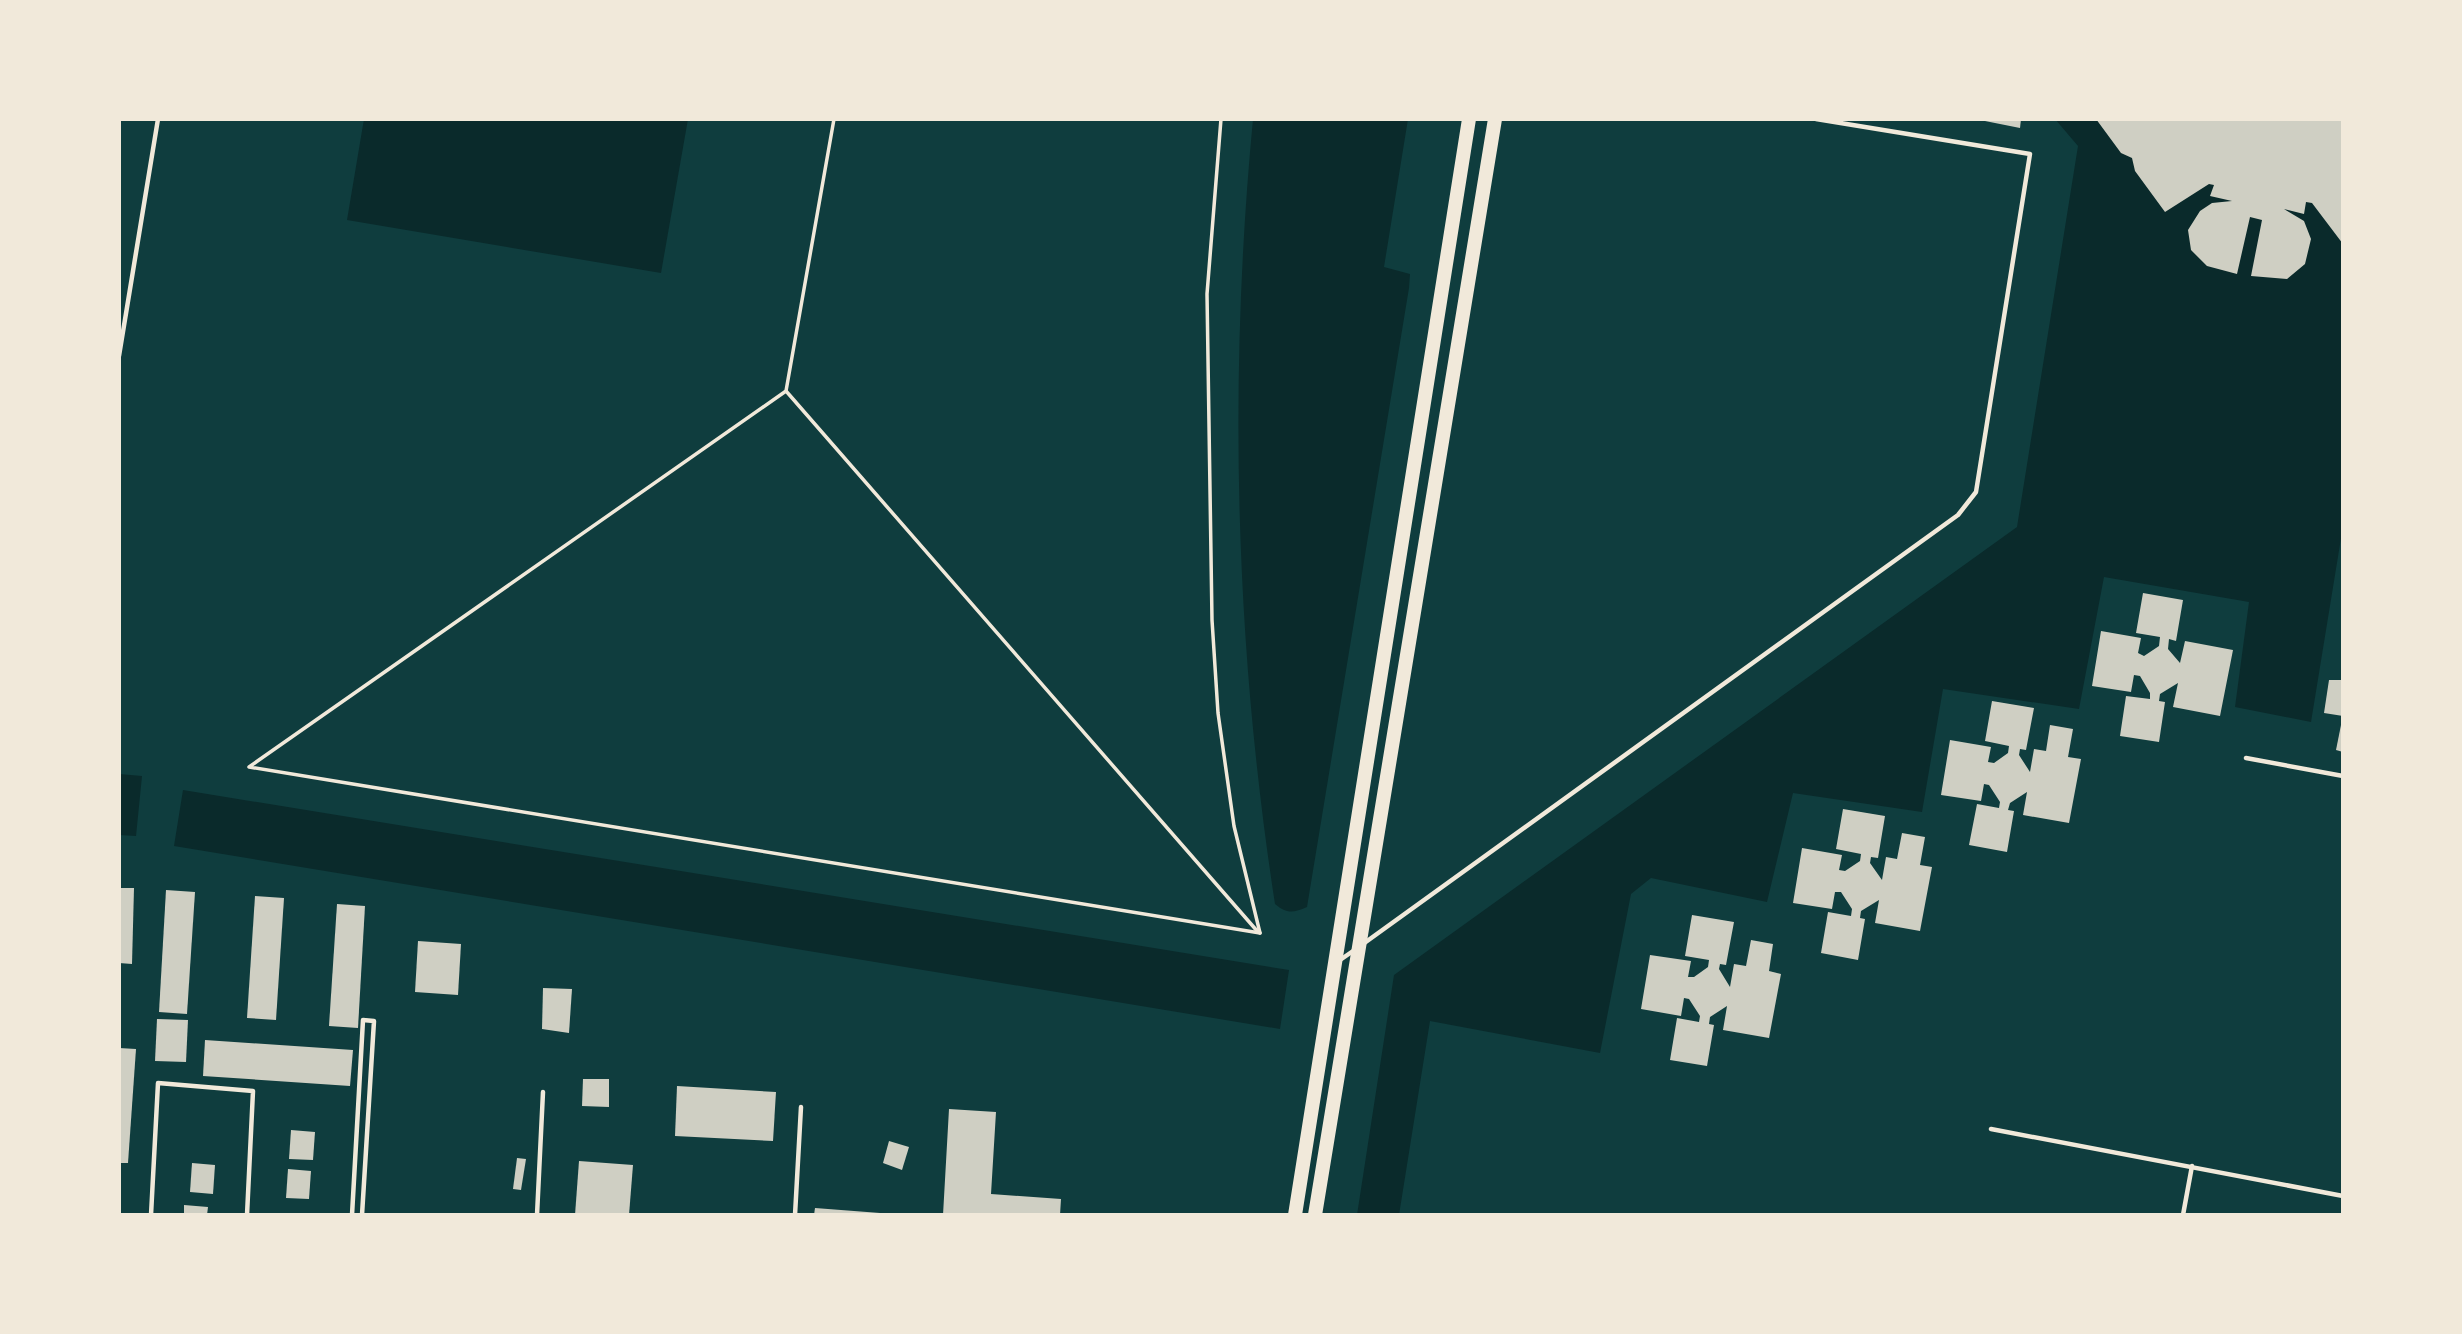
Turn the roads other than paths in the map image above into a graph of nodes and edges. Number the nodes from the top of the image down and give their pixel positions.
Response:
1 (158, 119) edge
2 (1469, 119) edge
3 (1495, 119) edge
4 (1816, 119) edge
5 (119, 356) edge
6 (2246, 758) dead end
7 (2343, 776) edge
8 (1360, 946) junction
9 (1336, 962) junction
10 (543, 1092) dead end
11 (801, 1107) dead end
12 (1991, 1129) dead end
13 (2192, 1166) junction
14 (2343, 1196) edge
15 (151, 1215) edge
16 (247, 1215) edge
17 (352, 1215) edge
18 (362, 1215) edge
19 (537, 1215) edge
20 (795, 1215) edge
21 (1294, 1215) edge
22 (1315, 1215) edge
23 (2183, 1215) edge

1 - 5 lane
2 - 9 main road
3 - 8 main road
4 - 8 lane
6 - 7 lane
8 - 9 lane
8 - 22 main road
9 - 21 main road
10 - 19 lane
11 - 20 lane
12 - 13 lane
13 - 14 lane
13 - 23 lane
15 - 16 lane
17 - 18 lane

